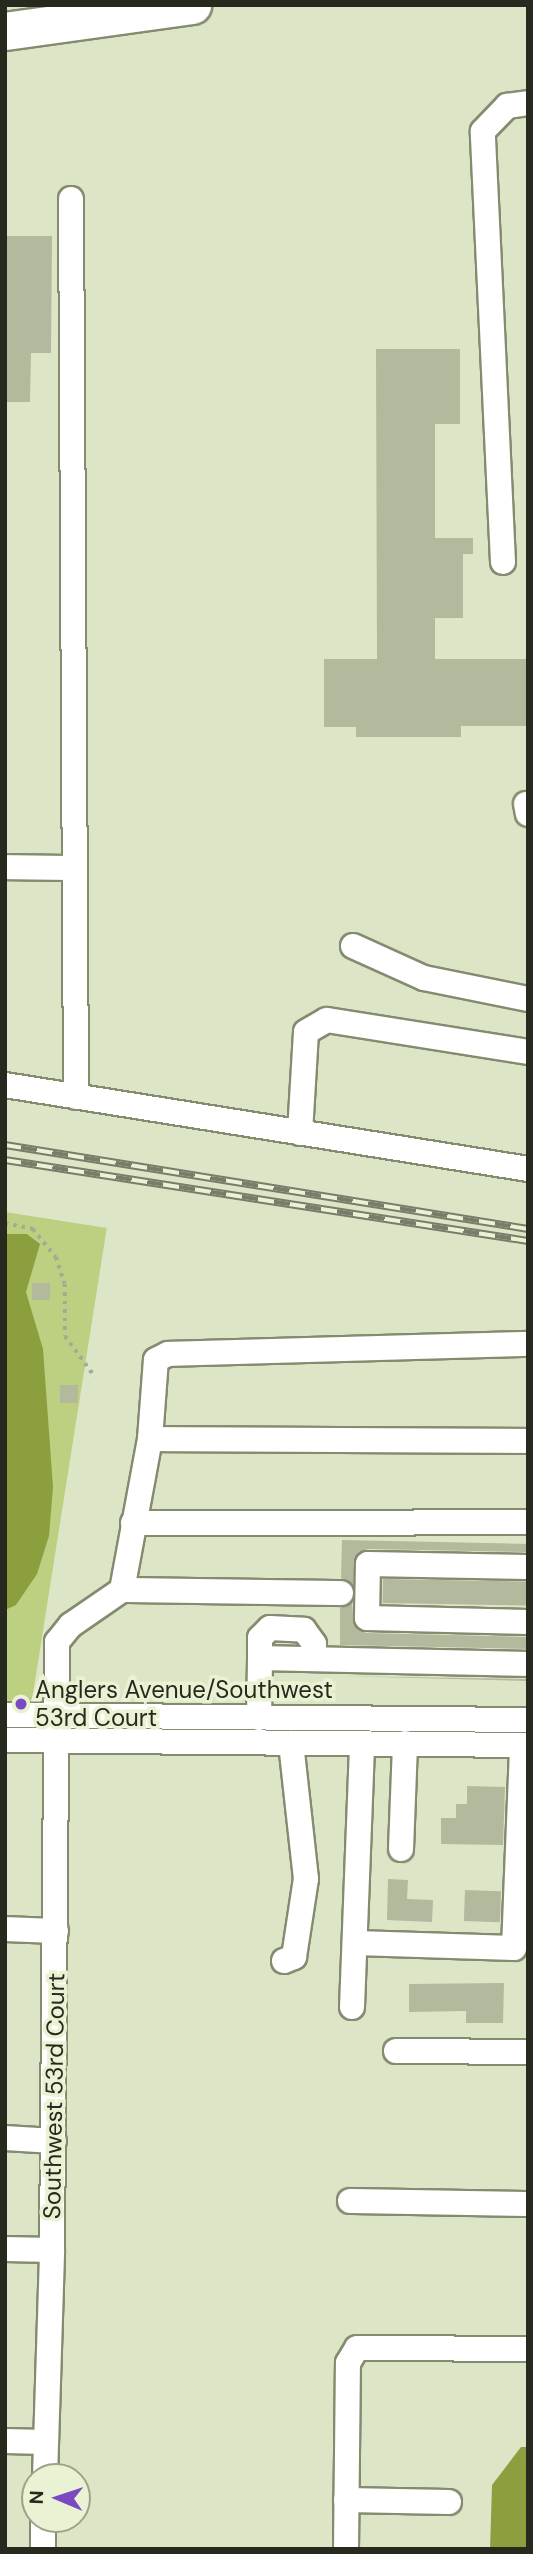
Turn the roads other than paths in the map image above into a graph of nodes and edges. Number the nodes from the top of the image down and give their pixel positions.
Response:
1 (122, 5) edge
2 (192, 5) edge
3 (5, 6) edge
4 (5, 31) edge
5 (528, 103) edge
6 (71, 199) dead end
7 (503, 562) dead end
8 (5, 867) edge
9 (74, 868) junction
10 (353, 946) dead end
11 (528, 999) edge
12 (528, 1052) edge
13 (5, 1085) edge
14 (76, 1097) junction
15 (300, 1133) junction
16 (528, 1169) edge
17 (528, 1344) edge
18 (150, 1439) junction
19 (528, 1441) edge
20 (528, 1522) edge
21 (132, 1523) junction
22 (528, 1567) edge
23 (122, 1590) junction
24 (341, 1593) dead end
25 (528, 1622) edge
26 (528, 1664) edge
27 (5, 1715) edge
28 (59, 1715) junction
29 (259, 1718) junction
30 (528, 1720) edge
31 (5, 1740) edge
32 (58, 1741) junction
33 (291, 1743) junction
34 (404, 1743) junction
35 (362, 1744) junction
36 (525, 1745) edge
37 (401, 1849) dead end
38 (5, 1929) edge
39 (56, 1931) junction
40 (356, 1943) junction
41 (284, 1961) dead end
42 (352, 2007) dead end
43 (396, 2051) dead end
44 (528, 2052) edge
45 (5, 2138) edge
46 (54, 2141) junction
47 (350, 2201) dead end
48 (528, 2204) edge
49 (5, 2249) edge
50 (52, 2250) junction
51 (528, 2349) edge
52 (5, 2441) edge
53 (45, 2442) junction
54 (44, 2463) edge
55 (346, 2500) junction
56 (449, 2502) dead end
57 (346, 2549) edge

1 - 3 highway
2 - 4 highway
5 - 7 street
6 - 9 street
8 - 9 street
9 - 14 street
10 - 11 street
12 - 15 street
13 - 14 street
14 - 15 street
15 - 16 street
17 - 18 street
18 - 19 street
18 - 21 street
20 - 21 street
21 - 23 street
22 - 25 street
23 - 24 street
23 - 28 street, Southwest 53rd Court
26 - 29 street
27 - 28 street
28 - 29 street
28 - 32 street, Southwest 53rd Court
29 - 30 street
31 - 32 street
32 - 33 street
32 - 39 street, Southwest 53rd Court
33 - 35 street
33 - 41 street
34 - 35 street
34 - 36 street
34 - 37 street
35 - 40 street
36 - 40 street
38 - 39 street
39 - 46 street, Southwest 53rd Court
40 - 42 street
43 - 44 street
45 - 46 street
46 - 50 street, Southwest 53rd Court
47 - 48 street
49 - 50 street
50 - 53 street, Southwest 53rd Court
51 - 55 street
52 - 53 street
53 - 54 street, Southwest 53rd Court
55 - 56 street
55 - 57 street

